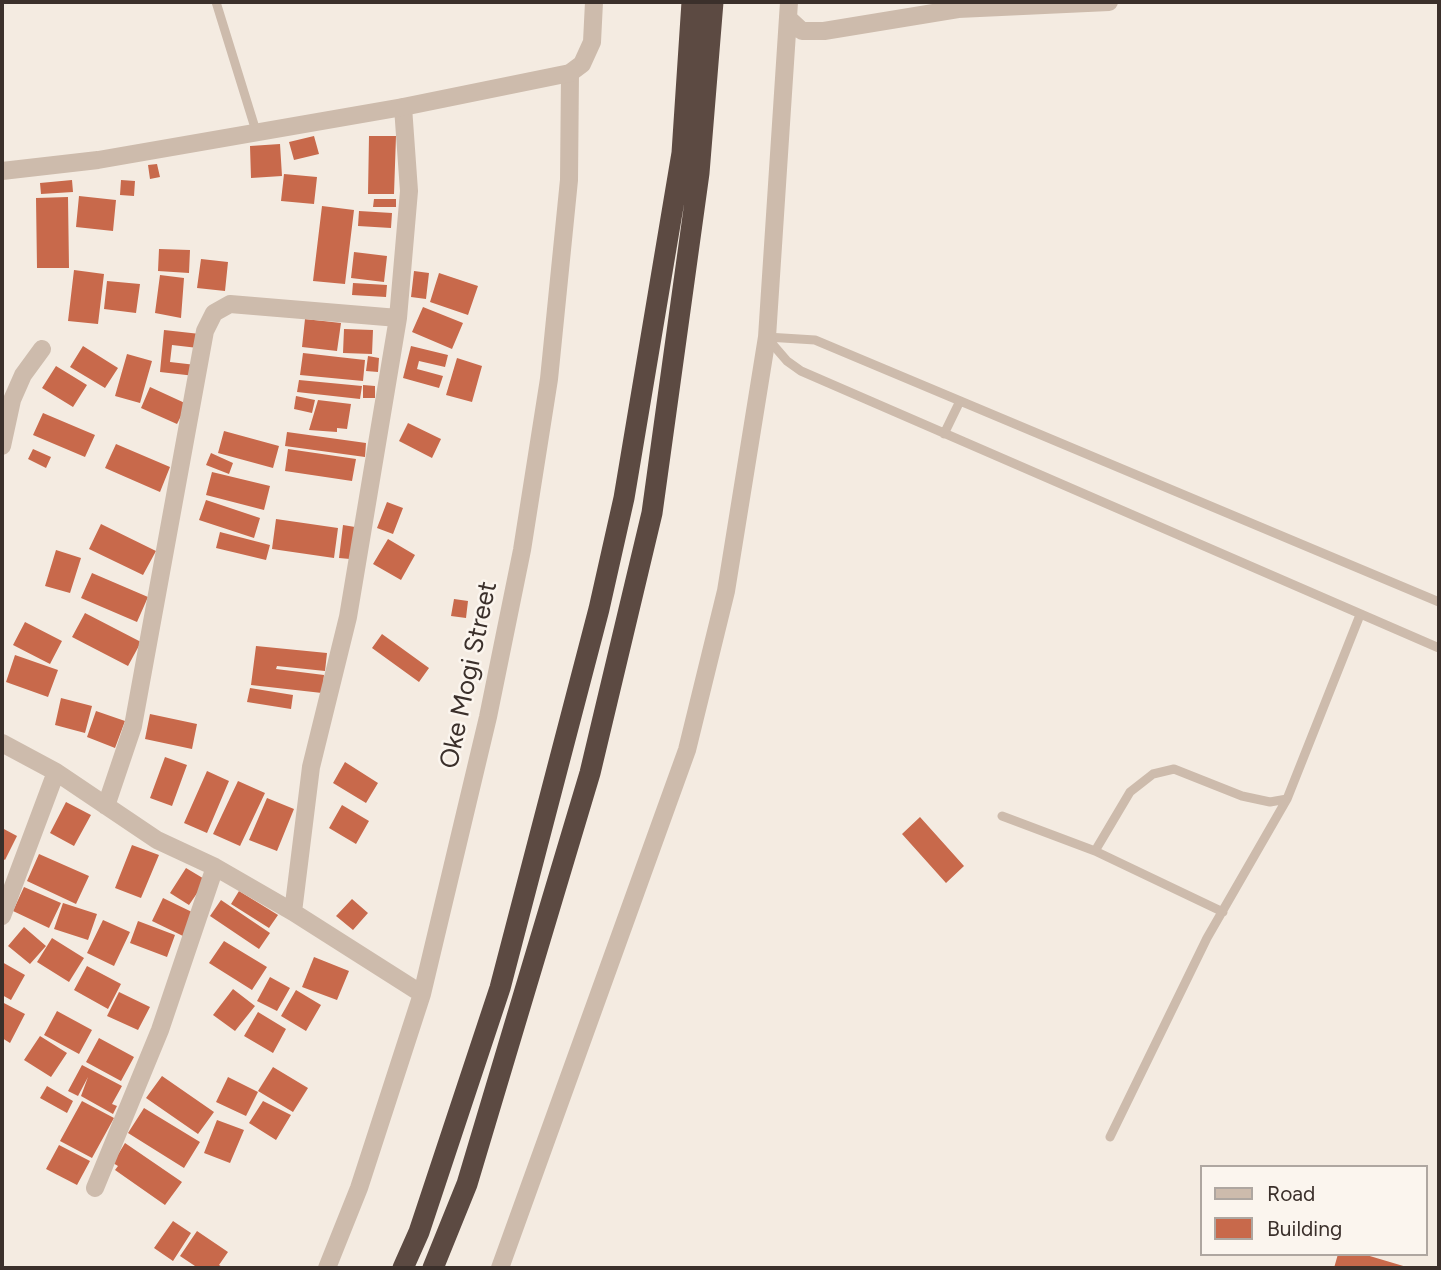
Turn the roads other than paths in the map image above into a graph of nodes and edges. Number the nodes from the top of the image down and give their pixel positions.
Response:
1 (216, 2) edge
2 (594, 2) edge
3 (692, 2) edge
4 (713, 2) edge
5 (1109, 2) edge
6 (1038, 4) edge
7 (958, 6) edge
8 (788, 10) edge
9 (570, 73) junction
10 (403, 107) junction
11 (256, 131) junction
12 (2, 171) edge
13 (398, 318) junction
14 (767, 337) junction
15 (42, 349) dead end
16 (960, 401) junction
17 (944, 434) junction
18 (2, 446) edge
19 (1439, 602) edge
20 (1360, 615) junction
21 (1439, 648) edge
22 (2, 743) edge
23 (56, 772) junction
24 (1287, 799) junction
25 (106, 806) junction
26 (1002, 816) dead end
27 (1095, 851) junction
28 (215, 867) junction
29 (293, 912) junction
30 (1223, 912) junction
31 (2, 916) edge
32 (422, 994) junction
33 (1110, 1137) dead end
34 (95, 1188) dead end
35 (327, 1268) edge
36 (403, 1268) edge
37 (433, 1268) edge
38 (500, 1268) edge

1 - 11 lane
2 - 9 street
3 - 36 highway
4 - 37 highway
5 - 6 street
6 - 7 street
7 - 8 street
8 - 14 street
9 - 10 street
9 - 32 street, Oke Mogi Street
10 - 11 street
10 - 13 street
11 - 12 street
13 - 25 street
13 - 29 street
14 - 16 lane
14 - 17 lane
14 - 38 street
15 - 18 street
16 - 17 lane
16 - 19 lane
17 - 20 lane
20 - 21 lane
20 - 24 lane
22 - 23 street
23 - 25 street
23 - 31 street
24 - 27 lane
24 - 30 lane
25 - 28 street
26 - 27 lane
27 - 30 lane
28 - 29 street
28 - 34 street
29 - 32 street
30 - 33 lane
32 - 35 street, Oke Mogi Street

